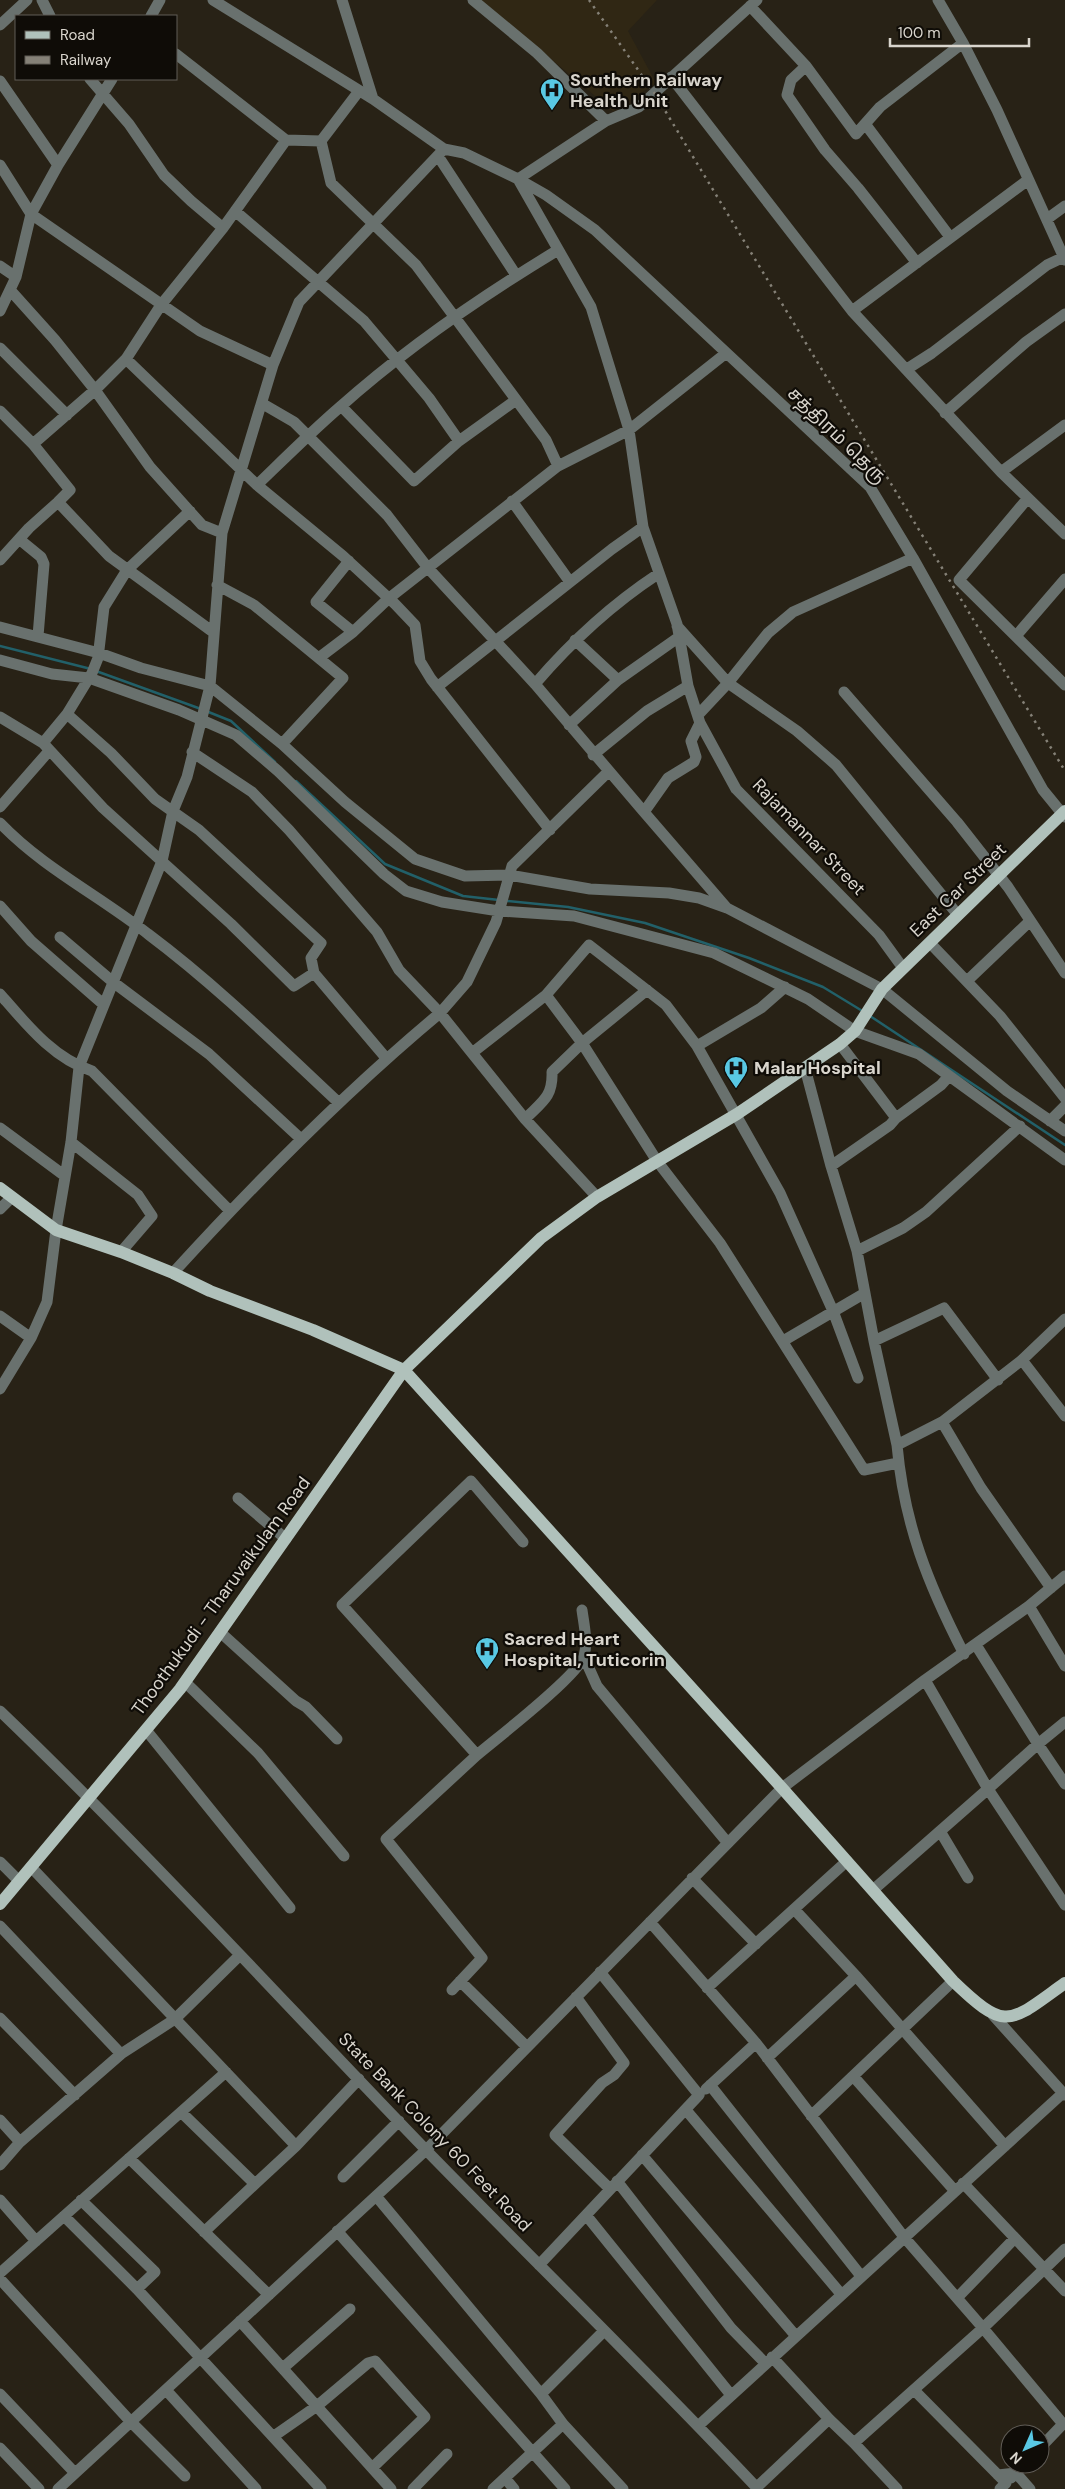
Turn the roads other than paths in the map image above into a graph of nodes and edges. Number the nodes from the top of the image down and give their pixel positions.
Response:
1 (27, 0) edge
2 (42, 0) edge
3 (160, 0) edge
4 (213, 0) edge
5 (342, 0) edge
6 (473, 0) edge
7 (938, 0) edge
8 (753, 3) edge
9 (50, 15) edge
10 (152, 15) edge
11 (0, 25) edge
12 (963, 43) junction
13 (178, 56) edge
14 (806, 66) junction
15 (671, 77) junction
16 (91, 80) edge
17 (111, 80) edge
18 (0, 81) edge
19 (359, 91) junction
20 (102, 95) junction
21 (373, 99) junction
22 (606, 121) junction
23 (866, 125) junction
24 (286, 140) junction
25 (322, 141) junction
26 (441, 152) junction
27 (0, 165) edge
28 (58, 165) junction
29 (518, 179) junction
30 (1028, 180) junction
31 (1065, 206) edge
32 (235, 211) junction
33 (32, 214) junction
34 (1047, 219) junction
35 (373, 226) junction
36 (223, 228) junction
37 (950, 237) junction
38 (558, 250) junction
39 (1064, 258) edge
40 (917, 263) junction
41 (0, 266) edge
42 (516, 275) junction
43 (16, 277) junction
44 (317, 282) junction
45 (11, 291) junction
46 (161, 305) junction
47 (0, 310) edge
48 (852, 311) junction
49 (1065, 314) edge
50 (455, 316) junction
51 (0, 348) edge
52 (725, 354) junction
53 (126, 359) junction
54 (398, 359) junction
55 (273, 365) junction
56 (907, 369) junction
57 (95, 390) junction
58 (516, 400) junction
59 (263, 404) junction
60 (340, 406) junction
61 (0, 411) edge
62 (945, 413) junction
63 (67, 415) junction
64 (1065, 425) edge
65 (628, 430) junction
66 (308, 436) junction
67 (460, 441) junction
68 (33, 444) junction
69 (558, 466) junction
70 (239, 469) junction
71 (1001, 472) junction
72 (257, 485) junction
73 (1028, 498) junction
74 (512, 501) junction
75 (58, 502) junction
76 (190, 511) junction
77 (643, 527) junction
78 (222, 533) junction
79 (1065, 534) edge
80 (19, 539) junction
81 (913, 558) junction
82 (0, 560) edge
83 (349, 561) junction
84 (428, 568) junction
85 (127, 570) junction
86 (658, 574) junction
87 (1065, 579) edge
88 (570, 582) junction
89 (217, 585) junction
90 (388, 599) junction
91 (677, 624) junction
92 (0, 627) edge
93 (213, 632) junction
94 (353, 632) junction
95 (38, 636) junction
96 (1016, 636) junction
97 (679, 637) junction
98 (575, 640) junction
99 (495, 641) junction
100 (99, 655) junction
101 (320, 657) junction
102 (0, 660) edge
103 (91, 675) junction
104 (618, 680) junction
105 (728, 683) junction
106 (535, 684) junction
107 (1065, 685) edge
108 (688, 686) junction
109 (437, 687) junction
110 (209, 688) junction
111 (844, 692) dead end
112 (67, 714) junction
113 (0, 717) edge
114 (201, 717) junction
115 (699, 719) junction
116 (570, 725) junction
117 (282, 744) junction
118 (46, 747) junction
119 (192, 752) junction
120 (594, 755) junction
121 (608, 772) junction
122 (0, 807) edge
123 (173, 811) junction
124 (644, 812) junction
125 (1064, 814) edge
126 (0, 823) edge
127 (550, 830) junction
128 (162, 861) junction
129 (999, 876) junction
130 (508, 879) junction
131 (0, 906) edge
132 (500, 908) junction
133 (727, 908) junction
134 (958, 915) junction
135 (1030, 921) junction
136 (135, 924) junction
137 (60, 937) dead end
138 (930, 943) junction
139 (903, 968) junction
140 (1065, 973) edge
141 (314, 974) junction
142 (967, 981) junction
143 (114, 982) junction
144 (785, 987) junction
145 (647, 990) junction
146 (880, 993) junction
147 (0, 994) edge
148 (546, 995) junction
149 (103, 1004) junction
150 (440, 1014) junction
151 (858, 1027) junction
152 (582, 1043) junction
153 (840, 1044) junction
154 (697, 1046) junction
155 (472, 1054) junction
156 (386, 1058) junction
157 (79, 1066) junction
158 (806, 1068) junction
159 (949, 1076) junction
160 (1065, 1098) edge
161 (338, 1102) junction
162 (1065, 1106) edge
163 (736, 1114) junction
164 (896, 1118) junction
165 (525, 1119) junction
166 (1050, 1121) junction
167 (1020, 1126) junction
168 (0, 1128) edge
169 (1065, 1131) edge
170 (301, 1139) junction
171 (72, 1142) junction
172 (1065, 1160) edge
173 (658, 1161) junction
174 (831, 1166) junction
175 (64, 1176) junction
176 (0, 1188) edge
177 (597, 1197) junction
178 (11, 1198) junction
179 (0, 1209) edge
180 (230, 1211) junction
181 (56, 1230) junction
182 (857, 1250) junction
183 (121, 1252) junction
184 (173, 1273) junction
185 (865, 1293) junction
186 (833, 1311) junction
187 (0, 1316) edge
188 (1065, 1319) edge
189 (31, 1338) junction
190 (783, 1341) junction
191 (874, 1341) junction
192 (1022, 1360) junction
193 (404, 1370) junction
194 (858, 1378) dead end
195 (998, 1380) junction
196 (0, 1388) edge
197 (1065, 1416) edge
198 (942, 1422) junction
199 (897, 1445) junction
200 (898, 1463) junction
201 (238, 1498) dead end
202 (286, 1538) junction
203 (523, 1542) dead end
204 (1065, 1576) edge
205 (1051, 1588) junction
206 (1029, 1606) junction
207 (582, 1610) dead end
208 (220, 1632) junction
209 (976, 1645) junction
210 (964, 1654) junction
211 (584, 1657) junction
212 (1065, 1666) edge
213 (924, 1680) junction
214 (185, 1682) junction
215 (0, 1711) edge
216 (1065, 1722) edge
217 (146, 1730) junction
218 (337, 1739) dead end
219 (1038, 1744) junction
220 (477, 1755) junction
221 (1065, 1784) edge
222 (782, 1788) junction
223 (988, 1789) junction
224 (90, 1797) junction
225 (940, 1831) junction
226 (726, 1842) junction
227 (344, 1856) dead end
228 (847, 1861) junction
229 (0, 1862) edge
230 (31, 1867) junction
231 (692, 1878) junction
232 (968, 1878) dead end
233 (19, 1881) junction
234 (873, 1890) junction
235 (0, 1904) edge
236 (1065, 1905) edge
237 (290, 1908) dead end
238 (794, 1909) junction
239 (650, 1922) junction
240 (0, 1926) edge
241 (756, 1944) junction
242 (240, 1955) junction
243 (600, 1972) junction
244 (856, 1976) junction
245 (460, 1981) junction
246 (954, 1981) junction
247 (1065, 1983) edge
248 (707, 1988) junction
249 (452, 1990) dead end
250 (576, 1997) junction
251 (993, 2015) junction
252 (0, 2018) edge
253 (175, 2019) junction
254 (902, 2030) junction
255 (756, 2043) junction
256 (527, 2047) junction
257 (121, 2054) junction
258 (767, 2058) junction
259 (226, 2072) junction
260 (853, 2076) junction
261 (359, 2079) junction
262 (710, 2084) junction
263 (1064, 2094) edge
264 (75, 2095) junction
265 (699, 2095) junction
266 (686, 2110) junction
267 (181, 2112) junction
268 (811, 2116) junction
269 (0, 2120) edge
270 (399, 2121) junction
271 (20, 2142) junction
272 (296, 2146) junction
273 (1005, 2146) junction
274 (426, 2150) junction
275 (642, 2156) junction
276 (129, 2158) junction
277 (0, 2165) edge
278 (342, 2177) dead end
279 (255, 2184) junction
280 (614, 2185) junction
281 (959, 2187) junction
282 (376, 2196) junction
283 (0, 2200) edge
284 (82, 2200) junction
285 (586, 2215) junction
286 (64, 2216) junction
287 (337, 2231) junction
288 (204, 2232) junction
289 (904, 2237) junction
290 (1015, 2238) junction
291 (36, 2241) junction
292 (1065, 2249) edge
293 (539, 2265) junction
294 (1043, 2269) junction
295 (0, 2273) edge
296 (861, 2276) junction
297 (0, 2279) edge
298 (138, 2289) junction
299 (1065, 2292) edge
300 (841, 2294) junction
301 (269, 2295) junction
302 (957, 2298) junction
303 (350, 2309) dead end
304 (240, 2321) junction
305 (983, 2328) junction
306 (604, 2331) junction
307 (796, 2335) junction
308 (201, 2357) junction
309 (768, 2360) junction
310 (283, 2368) junction
311 (166, 2390) junction
312 (914, 2390) junction
313 (0, 2394) edge
314 (541, 2394) junction
315 (730, 2395) junction
316 (317, 2406) junction
317 (829, 2419) junction
318 (131, 2422) junction
319 (563, 2424) junction
320 (1064, 2424) edge
321 (698, 2426) junction
322 (274, 2436) junction
323 (1050, 2438) edge
324 (854, 2443) junction
325 (0, 2448) edge
326 (532, 2452) junction
327 (447, 2454) dead end
328 (372, 2468) junction
329 (75, 2473) junction
330 (1014, 2474) edge
331 (1017, 2474) edge
332 (185, 2476) dead end
333 (504, 2478) junction
334 (1001, 2482) edge
335 (757, 2488) edge
336 (38, 2489) edge
337 (58, 2489) edge
338 (256, 2489) edge
339 (321, 2489) edge
340 (391, 2489) edge
341 (413, 2489) edge
342 (493, 2489) edge
343 (514, 2489) edge
344 (565, 2489) edge
345 (623, 2489) edge
346 (897, 2489) edge
347 (1030, 2489) edge

1 - 11 street
2 - 9 street
3 - 10 street
4 - 19 street
5 - 21 street
6 - 22 street
7 - 12 street
8 - 14 street
8 - 15 street
12 - 23 street
12 - 30 street
13 - 24 street
14 - 23 street
14 - 40 street
15 - 22 street
15 - 48 street
16 - 20 street
17 - 20 street
18 - 28 street
19 - 21 street
19 - 25 street
20 - 28 street
20 - 36 street
21 - 26 street
22 - 29 street
23 - 37 street
24 - 25 street
24 - 32 street
25 - 35 street
26 - 29 street, சத்திரம் தெரு
26 - 35 street
26 - 42 street
27 - 33 street
28 - 33 street
29 - 38 street
29 - 52 street, சத்திரம் தெரு
30 - 34 street
30 - 37 street
31 - 34 street
32 - 36 street
32 - 44 street
33 - 43 street
33 - 46 street
34 - 39 street
35 - 44 street
35 - 50 street
36 - 46 street
37 - 40 street
38 - 42 street
38 - 65 street
39 - 56 street
40 - 48 street
41 - 43 street
42 - 50 street
43 - 45 street
44 - 54 street
44 - 55 street
45 - 47 street
45 - 57 street
46 - 53 street
46 - 55 street
48 - 56 street
49 - 62 street
50 - 54 street
50 - 58 street
51 - 63 street
52 - 65 street
52 - 81 street, சத்திரம் தெரு
53 - 57 street
53 - 70 street
54 - 60 street
54 - 67 street
55 - 59 street
56 - 62 street
57 - 63 street
57 - 76 street
58 - 67 street
58 - 69 street
59 - 66 street
59 - 70 street
60 - 66 street
60 - 67 street
61 - 68 street
62 - 71 street
63 - 68 street
64 - 71 street
65 - 69 street
65 - 77 street
66 - 72 street
66 - 84 street
68 - 75 street
69 - 74 street
70 - 72 street
70 - 78 street
71 - 73 street
72 - 83 street
73 - 79 street
73 - 96 street
74 - 84 street
74 - 88 street
75 - 80 street
75 - 85 street
76 - 78 street
76 - 85 street
77 - 86 street
77 - 88 street
78 - 89 street
80 - 82 street
80 - 95 street
81 - 105 street
81 - 125 street, சத்திரம் தெரு
83 - 90 street
83 - 94 street
84 - 90 street
84 - 99 street
85 - 93 street
85 - 100 street
86 - 91 street
86 - 98 street
87 - 96 street
88 - 99 street
89 - 93 street
89 - 101 street
90 - 94 street
90 - 109 street
91 - 97 street, Rajamannar Street
91 - 105 street
92 - 95 street
93 - 110 street
94 - 101 street
95 - 100 street
96 - 107 street
97 - 104 street
97 - 108 street, Rajamannar Street
98 - 104 street
98 - 106 street
99 - 106 street
99 - 109 street
100 - 103 street
100 - 110 street
101 - 117 street
102 - 103 street
103 - 112 street
103 - 114 street
104 - 116 street
105 - 115 street
105 - 134 street
106 - 116 street
108 - 115 street, Rajamannar Street
108 - 120 street
109 - 127 street
110 - 114 street
110 - 117 street
111 - 129 street
112 - 118 street
112 - 123 street
113 - 118 street
114 - 119 street
114 - 132 street
115 - 124 street
115 - 139 street, Rajamannar Street
116 - 120 street
117 - 130 street
118 - 122 street
118 - 128 street
119 - 123 street
119 - 150 street
120 - 121 street
121 - 124 street
121 - 127 street
123 - 128 street
123 - 141 street
124 - 133 street
125 - 129 main road, East Car Street
126 - 136 street
127 - 130 street
128 - 136 street
128 - 141 street
129 - 134 main road, East Car Street
129 - 135 street
130 - 132 street
130 - 133 street
131 - 149 street
132 - 144 street
132 - 150 street
133 - 146 street
134 - 138 main road, East Car Street
135 - 140 street
135 - 142 street
136 - 143 street
136 - 161 street
137 - 143 street
138 - 139 main road, East Car Street
138 - 142 street
139 - 146 main road, East Car Street
141 - 156 street
142 - 160 street
143 - 149 street
143 - 170 street
144 - 151 street
144 - 154 street
145 - 148 street
145 - 152 street
145 - 154 street
146 - 151 main road, East Car Street
146 - 166 street
147 - 157 street
148 - 152 street
148 - 155 street
149 - 157 street
150 - 155 street
150 - 156 street
151 - 153 main road, East Car Street
151 - 159 street
152 - 165 street
152 - 173 street
153 - 158 main road, East Car Street
153 - 164 street
154 - 163 street
155 - 165 street
156 - 161 street
157 - 171 street
157 - 180 street
158 - 163 main road, East Car Street
158 - 174 street
159 - 164 street
159 - 167 street
161 - 170 street
162 - 166 street
163 - 173 main road, East Car Street
163 - 186 street
164 - 174 street
165 - 177 street
166 - 169 street
167 - 172 street
167 - 182 street
168 - 175 street
170 - 180 street
171 - 175 street
171 - 183 street
173 - 177 main road, Thoothukudi - Tharuvaikulam Road
173 - 190 street
174 - 182 street
175 - 181 street
176 - 178 main road
177 - 193 main road, Thoothukudi - Tharuvaikulam Road
178 - 179 street
178 - 181 main road
180 - 184 street
181 - 183 main road
181 - 189 street
182 - 185 street
183 - 184 main road
184 - 193 main road
185 - 186 street
185 - 191 street
186 - 190 street
186 - 194 street
187 - 189 street
188 - 192 street
189 - 196 street
190 - 200 street
191 - 195 street
191 - 199 street
192 - 195 street
192 - 197 street
193 - 202 main road, Thoothukudi - Tharuvaikulam Road
193 - 222 main road
195 - 198 street
198 - 199 street
198 - 205 street
199 - 200 street
200 - 210 street
201 - 202 street
202 - 208 main road, Thoothukudi - Tharuvaikulam Road
203 - 220 street
204 - 205 street
205 - 206 street
206 - 209 street
206 - 212 street
207 - 211 street
208 - 214 main road, Thoothukudi - Tharuvaikulam Road
208 - 218 street
209 - 210 street
209 - 219 street
210 - 213 street
211 - 220 street
211 - 226 street
213 - 222 street
213 - 223 street
214 - 217 main road, Thoothukudi - Tharuvaikulam Road
214 - 227 street
215 - 224 street, State Bank Colony 60 Feet Road
216 - 219 street
217 - 224 main road, Thoothukudi - Tharuvaikulam Road
217 - 237 street
219 - 221 street
219 - 223 street
220 - 245 street
222 - 226 street
222 - 228 main road
223 - 225 street
223 - 236 street
224 - 230 main road, Thoothukudi - Tharuvaikulam Road
224 - 242 street, State Bank Colony 60 Feet Road
225 - 232 street
225 - 234 street
226 - 231 street
228 - 234 main road
228 - 238 street
229 - 233 street
230 - 233 main road, Thoothukudi - Tharuvaikulam Road
230 - 253 street
231 - 239 street
231 - 241 street
233 - 235 main road, Thoothukudi - Tharuvaikulam Road
234 - 246 main road
238 - 241 street
238 - 244 street
239 - 243 street
239 - 248 street
240 - 257 street
241 - 248 street
242 - 253 street
242 - 261 street, State Bank Colony 60 Feet Road
243 - 250 street
243 - 265 street
244 - 254 street
244 - 258 street
245 - 249 street
245 - 256 street
246 - 251 main road
246 - 254 street
247 - 251 main road
248 - 255 street
250 - 256 street
250 - 280 street
251 - 263 street
252 - 264 street
253 - 257 street
253 - 259 street
254 - 260 street
254 - 273 street
255 - 258 street
255 - 262 street
256 - 274 street
257 - 264 street
258 - 268 street
259 - 267 street
259 - 272 street
260 - 268 street
260 - 281 street
261 - 270 street, State Bank Colony 60 Feet Road
261 - 272 street
262 - 265 street
262 - 296 street
263 - 273 street
264 - 271 street
265 - 266 street
266 - 275 street
266 - 300 street
267 - 276 street
267 - 279 street
268 - 289 street
269 - 271 street
270 - 274 street, State Bank Colony 60 Feet Road
270 - 278 street
271 - 277 street
272 - 279 street
273 - 281 street
274 - 282 street
274 - 293 street, State Bank Colony 60 Feet Road
275 - 280 street
275 - 307 street
276 - 284 street
276 - 288 street
279 - 288 street
280 - 285 street
280 - 309 street
281 - 289 street
281 - 290 street
282 - 287 street
282 - 314 street
283 - 291 street
284 - 286 street
284 - 298 street
285 - 293 street
285 - 315 street
286 - 291 street
286 - 298 street
287 - 301 street
287 - 326 street
288 - 301 street
289 - 296 street
289 - 302 street
290 - 294 street
290 - 302 street
291 - 295 street
292 - 294 street
293 - 306 street, State Bank Colony 60 Feet Road
294 - 299 street
294 - 305 street
296 - 300 street
297 - 318 street
298 - 308 street
300 - 307 street
301 - 304 street
302 - 305 street
303 - 310 street
304 - 308 street
304 - 310 street
305 - 312 street
305 - 320 street
306 - 314 street
306 - 321 street, State Bank Colony 60 Feet Road
307 - 309 street
308 - 311 street
308 - 322 street
309 - 315 street
309 - 317 street
310 - 316 street
311 - 318 street
311 - 338 street
312 - 324 street
312 - 334 street
313 - 329 street
314 - 319 street
315 - 321 street
316 - 322 street
316 - 328 street
316 - 328 street
317 - 324 street
317 - 335 street
318 - 329 street
318 - 332 street
319 - 326 street
319 - 345 street
320 - 323 street
321 - 335 street, State Bank Colony 60 Feet Road
322 - 339 street
324 - 346 street
325 - 336 street
326 - 333 street
326 - 344 street
327 - 341 street
328 - 340 street
329 - 337 street
330 - 334 street
331 - 347 street
333 - 342 street
333 - 343 street

